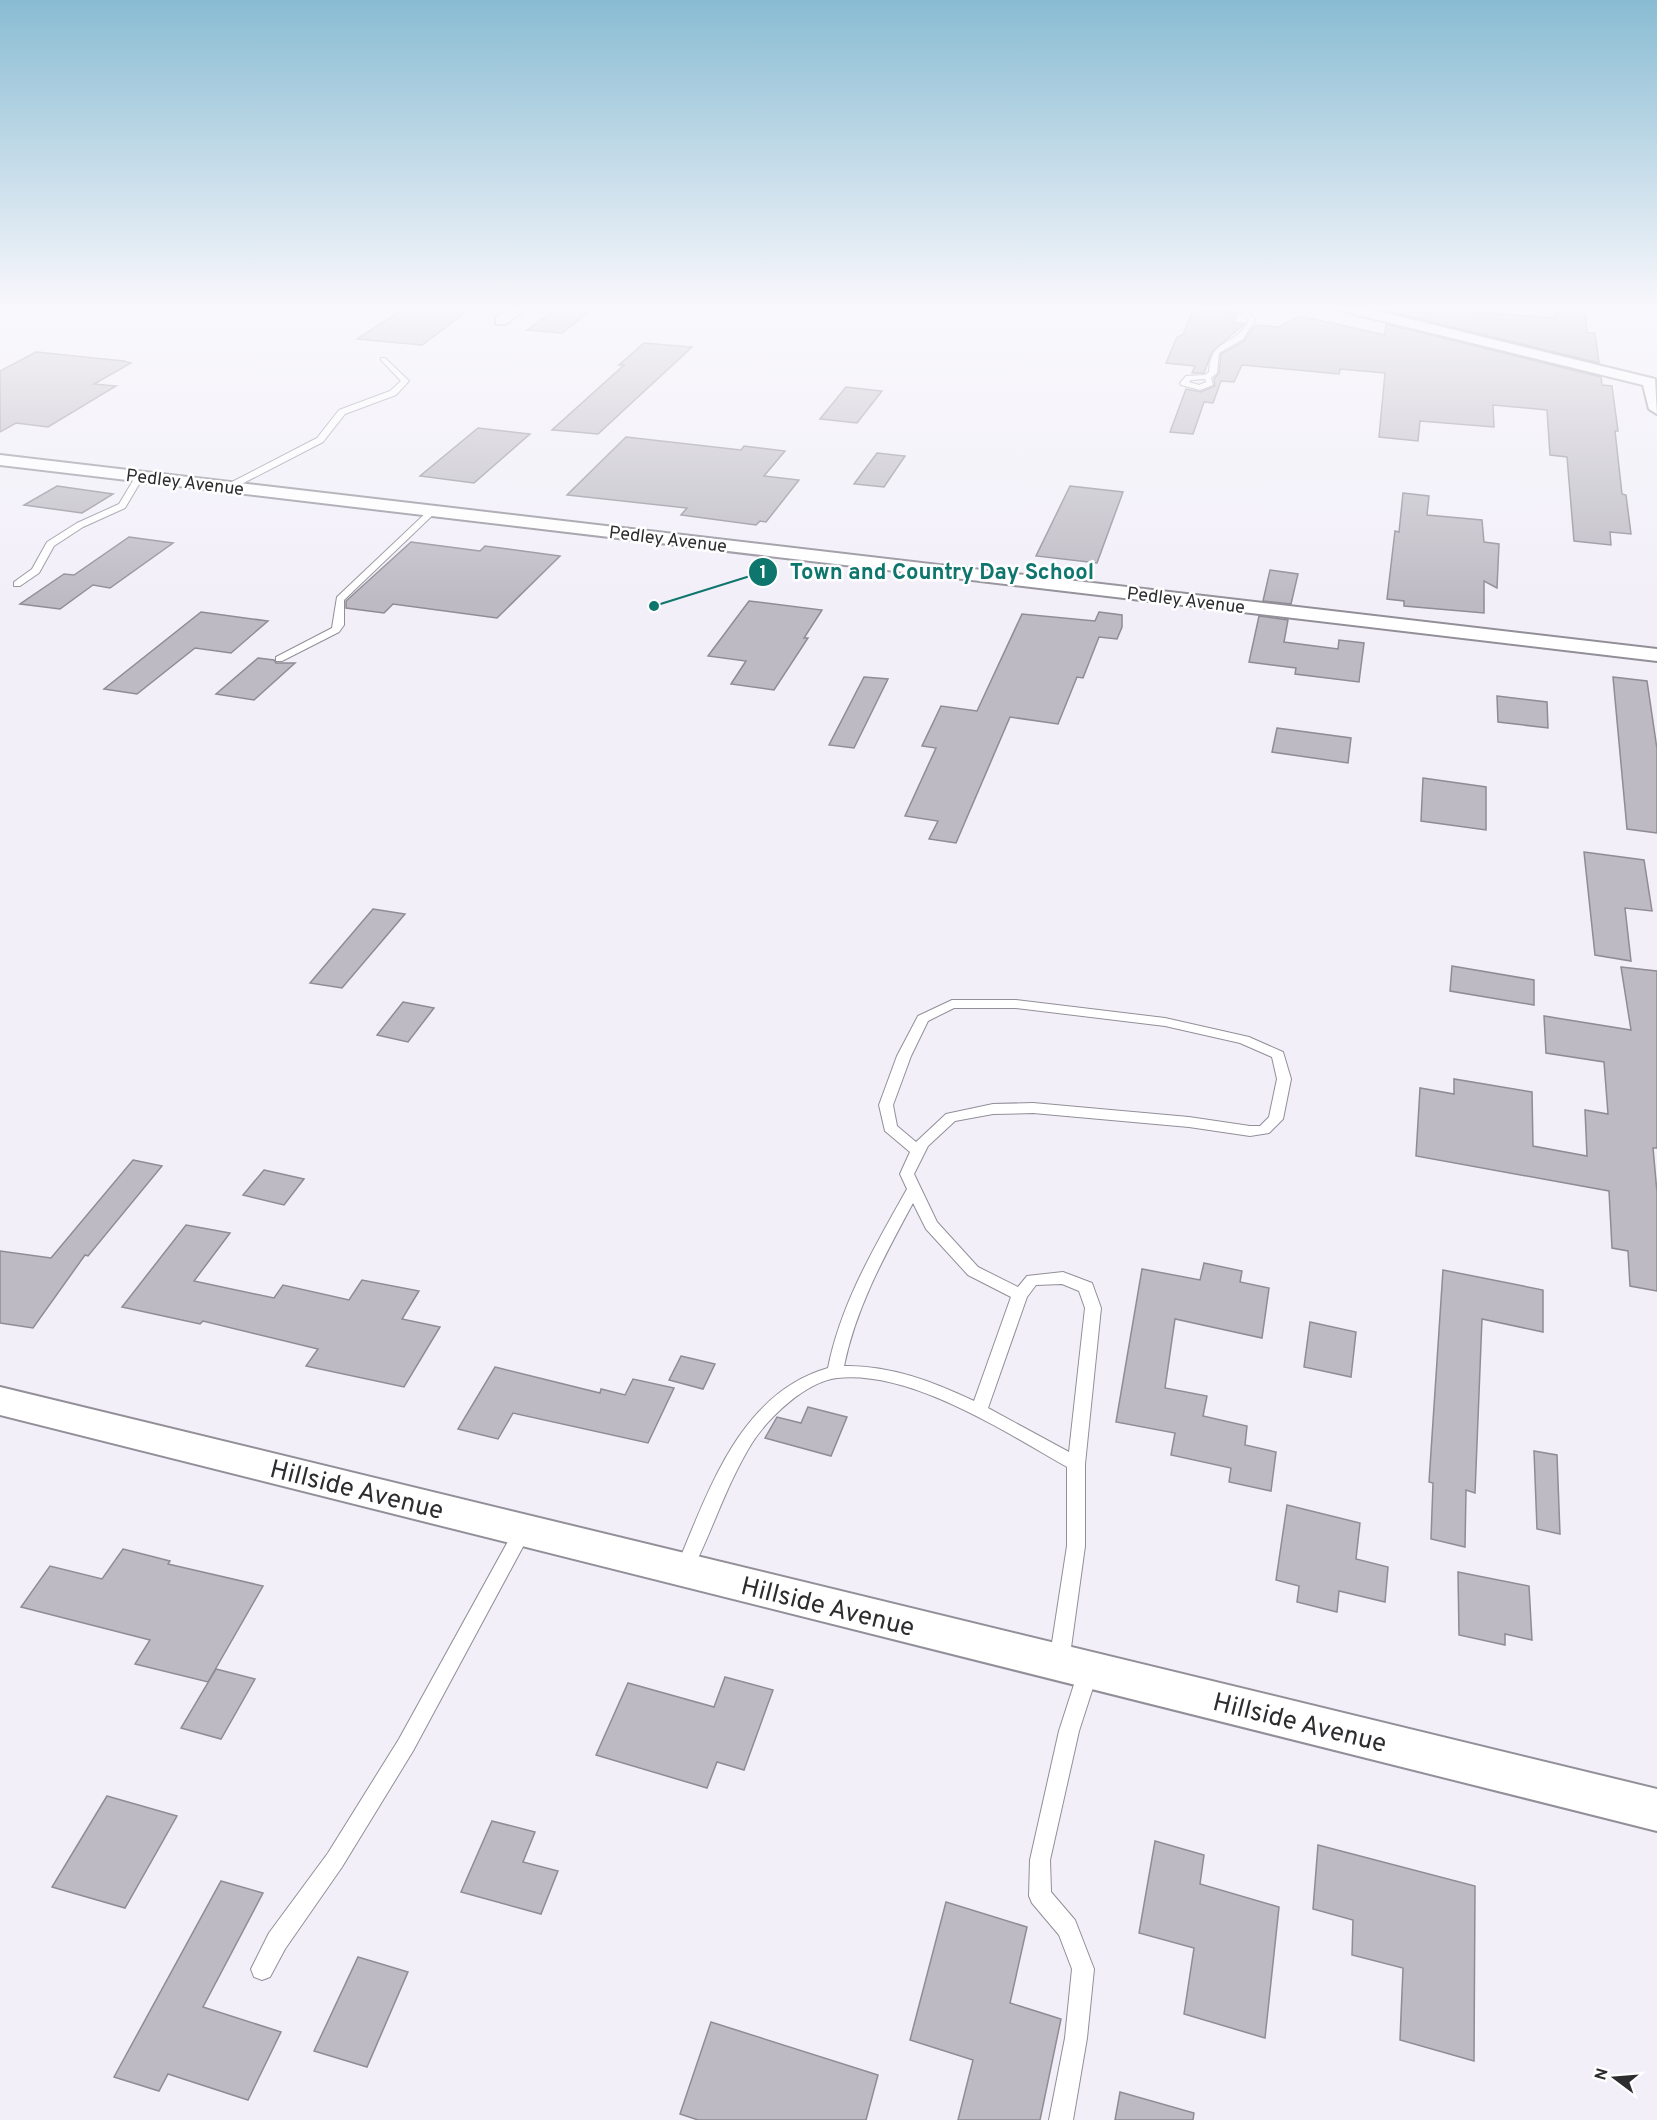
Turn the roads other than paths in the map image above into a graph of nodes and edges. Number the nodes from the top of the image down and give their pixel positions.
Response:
1 (364, 404) edge
2 (0, 460) edge
3 (140, 476) junction
4 (229, 487) junction
5 (433, 511) junction
6 (17, 584) dead end
7 (1657, 655) edge
8 (279, 660) dead end
9 (918, 1151) junction
10 (914, 1189) junction
11 (1020, 1295) junction
12 (835, 1372) junction
13 (0, 1401) edge
14 (979, 1412) junction
15 (1076, 1464) junction
16 (523, 1530) junction
17 (684, 1570) junction
18 (1073, 1666) junction
19 (1657, 1810) edge
20 (262, 1969) dead end
21 (1061, 2120) edge

1 - 4 lane
2 - 3 street, Pedley Avenue
3 - 4 street, Pedley Avenue
3 - 6 lane
4 - 5 street, Pedley Avenue
5 - 7 street, Pedley Avenue
5 - 8 lane
9 - 9 lane
9 - 10 lane
10 - 11 lane
10 - 12 lane
11 - 14 lane
11 - 15 lane
12 - 14 lane
12 - 17 lane
13 - 16 street, Hillside Avenue
14 - 15 lane
15 - 18 lane
16 - 17 street, Hillside Avenue
16 - 20 lane
17 - 18 street, Hillside Avenue
18 - 19 street, Hillside Avenue
18 - 21 lane

